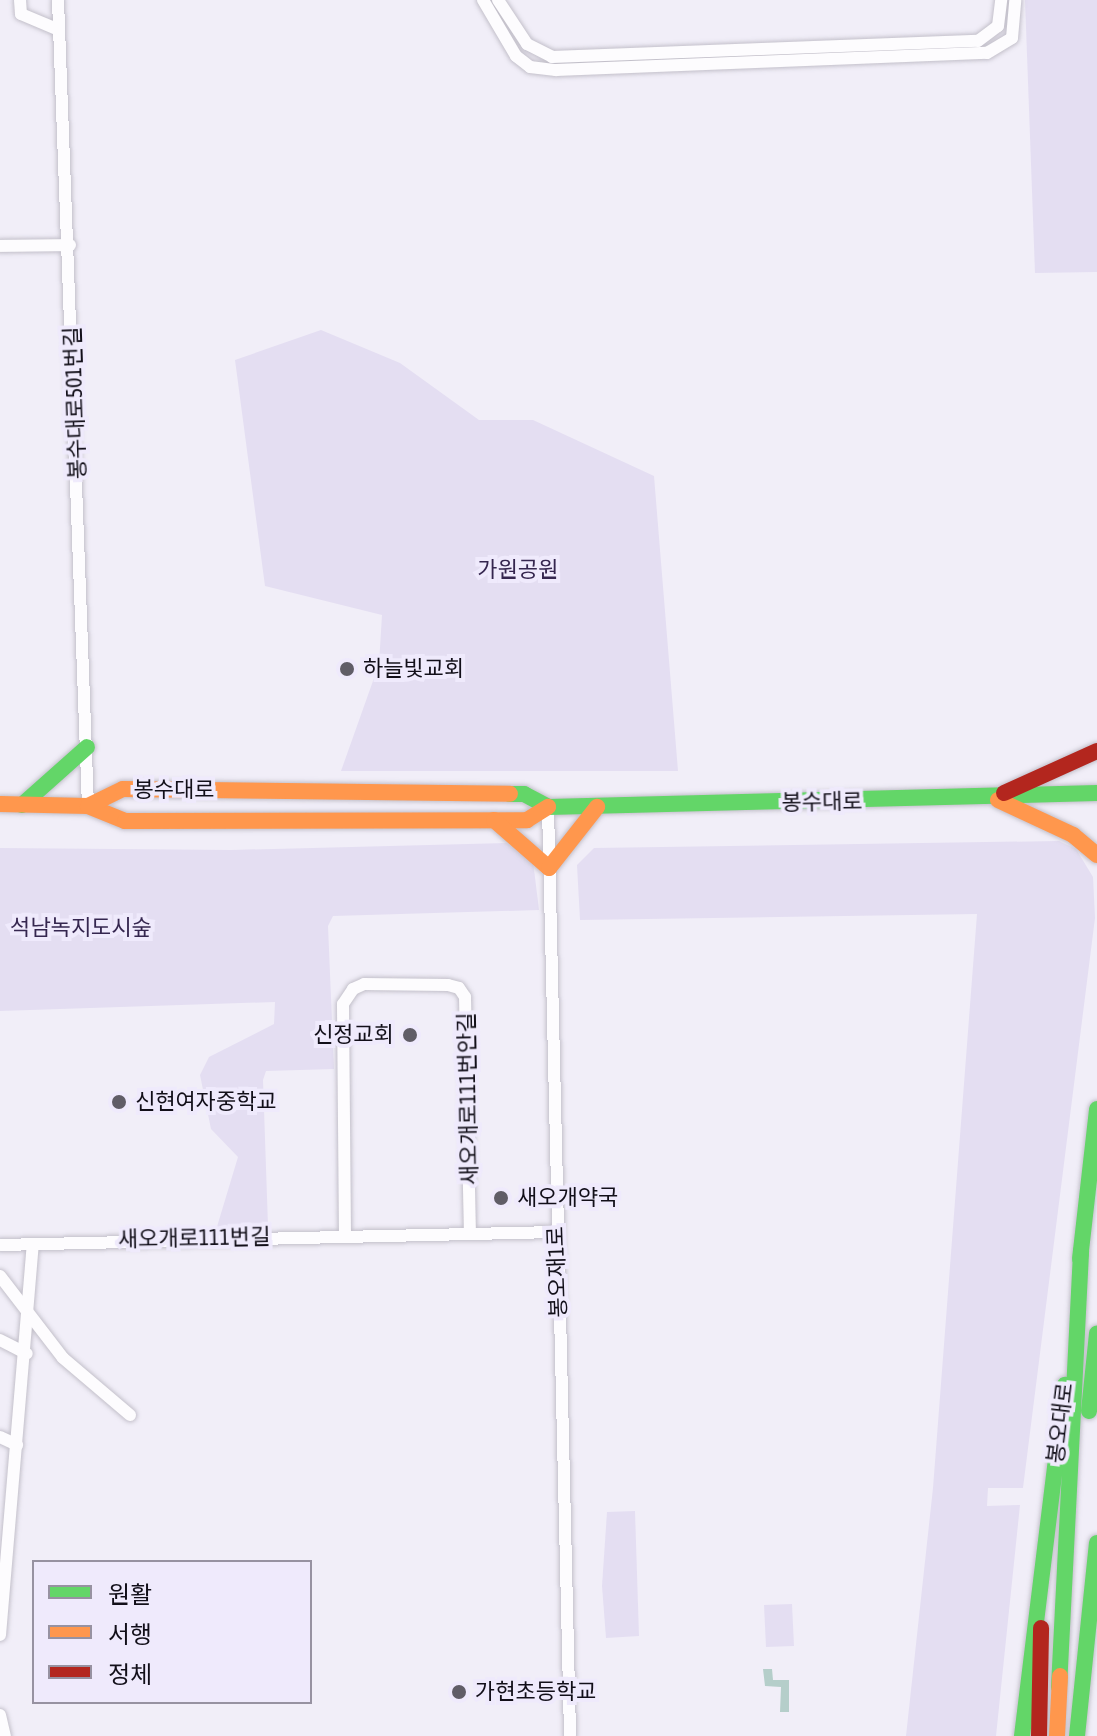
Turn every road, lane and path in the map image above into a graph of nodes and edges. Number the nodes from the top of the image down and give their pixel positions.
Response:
1 (20, 0) edge
2 (58, 0) edge
3 (483, 0) edge
4 (498, 0) edge
5 (1001, 0) edge
6 (1015, 0) edge
7 (59, 30) junction
8 (70, 245) junction
9 (0, 246) edge
10 (87, 747) junction
11 (1097, 751) edge
12 (1097, 793) edge
13 (993, 798) junction
14 (0, 804) edge
15 (22, 805) junction
16 (88, 806) junction
17 (548, 807) junction
18 (597, 807) junction
19 (494, 820) junction
20 (1097, 855) edge
21 (549, 868) junction
22 (1097, 1109) edge
23 (556, 1232) junction
24 (470, 1234) junction
25 (345, 1236) junction
26 (0, 1245) edge
27 (33, 1246) junction
28 (1081, 1251) junction
29 (0, 1276) edge
30 (29, 1313) junction
31 (1097, 1333) edge
32 (0, 1340) edge
33 (27, 1354) junction
34 (130, 1415) dead end
35 (0, 1437) edge
36 (17, 1445) junction
37 (1097, 1543) edge
38 (1041, 1578) junction
39 (2, 1585) edge
40 (1097, 1595) edge
41 (0, 1635) edge
42 (1084, 1664) junction
43 (1059, 1687) junction
44 (0, 1715) edge
45 (5, 1736) edge
46 (570, 1736) edge
47 (1022, 1736) edge
48 (1039, 1736) edge
49 (1057, 1736) edge
50 (1077, 1736) edge

1 - 7 street
2 - 7 street, 봉수대로501번길
3 - 6 street
4 - 5 street
7 - 8 street, 봉수대로501번길
8 - 9 street
8 - 10 street, 봉수대로501번길
10 - 15 main road
10 - 16 street, 봉수대로501번길
11 - 13 main road
12 - 13 main road, 봉수대로
13 - 18 main road, 봉수대로
13 - 20 main road
14 - 15 main road, 봉수대로
15 - 16 main road, 봉수대로
16 - 17 main road, 봉수대로
16 - 19 main road, 봉수대로
17 - 18 main road, 봉수대로
17 - 19 main road, 봉수대로
17 - 21 street, 봉오재1로
18 - 21 main road
19 - 21 main road
21 - 23 street, 봉오재1로
22 - 28 main road, 봉오대로
23 - 24 street, 새오개로111번길
23 - 46 street, 봉오재1로
24 - 25 street, 새오개로111번길
24 - 25 street, 새오개로111번안길
25 - 27 street, 새오개로111번길
26 - 27 street, 새오개로111번길
27 - 30 street
28 - 38 main road, 봉오대로
28 - 43 main road
29 - 30 street
30 - 33 street
30 - 34 street
31 - 43 main road, 봉오대로
32 - 33 street
33 - 36 street
35 - 36 street
36 - 39 street
37 - 42 main road
38 - 47 main road, 봉오대로
38 - 48 main road
39 - 41 street
40 - 42 main road
42 - 50 main road
43 - 49 main road, 봉오대로
44 - 45 street

